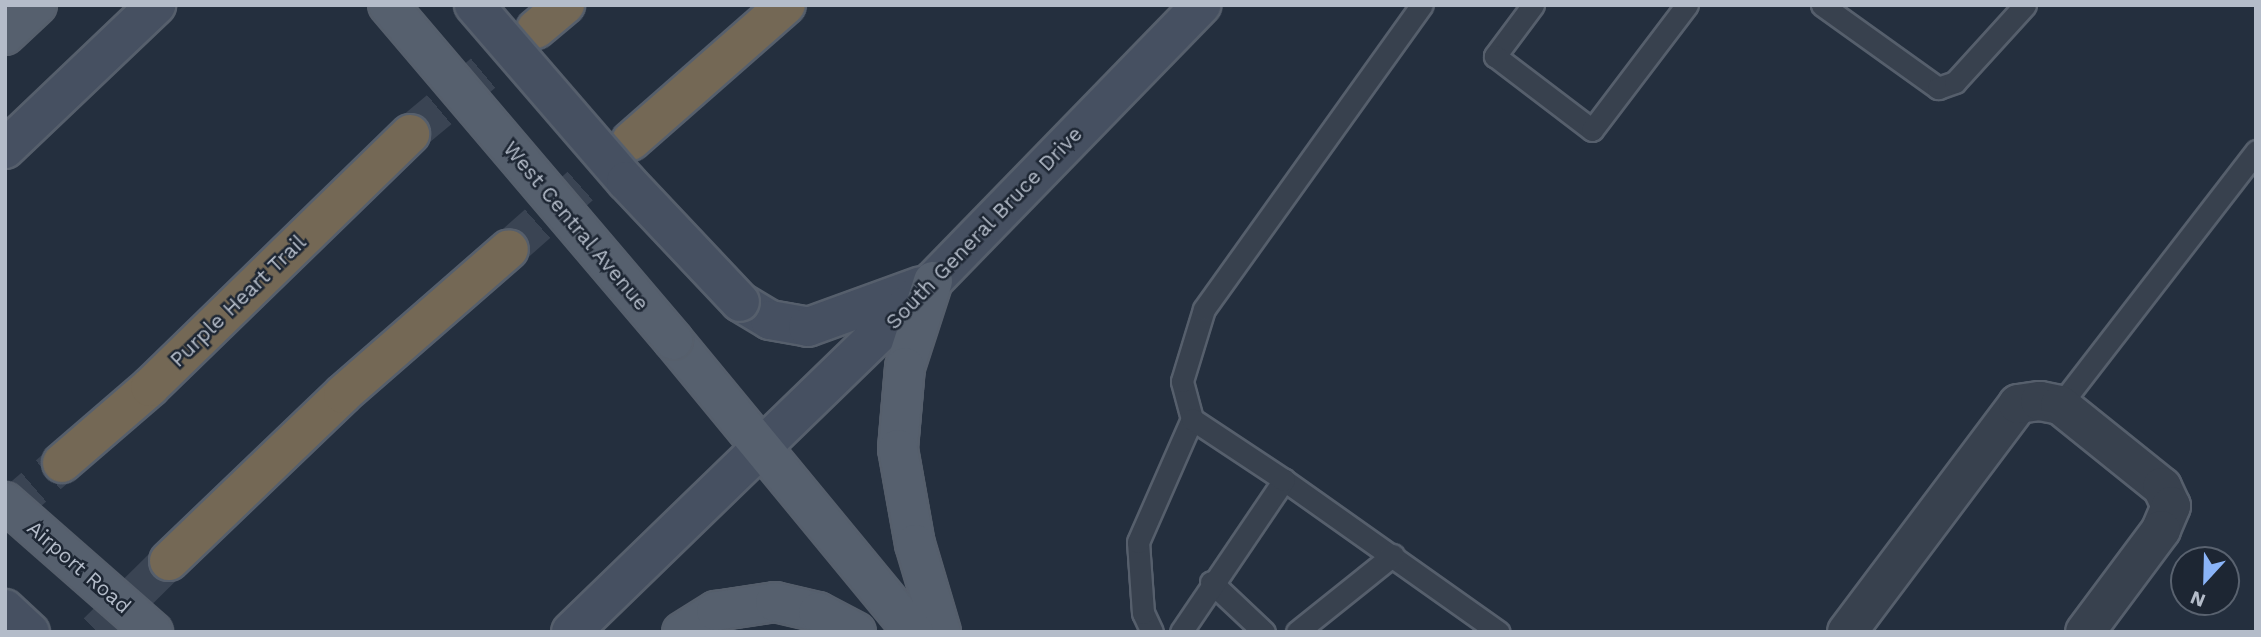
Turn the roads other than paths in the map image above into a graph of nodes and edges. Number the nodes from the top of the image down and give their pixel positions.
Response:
1 (37, 5) edge
2 (156, 5) edge
3 (388, 5) edge
4 (474, 5) edge
5 (565, 5) edge
6 (786, 5) edge
7 (1200, 5) edge
8 (1422, 5) edge
9 (1532, 5) edge
10 (1687, 5) edge
11 (1822, 5) edge
12 (2025, 5) edge
13 (536, 29) tunnel mouth
14 (5, 36) edge
15 (410, 134) tunnel mouth
16 (631, 141) tunnel mouth
17 (5, 149) edge
18 (2256, 151) edge
19 (509, 249) tunnel mouth
20 (933, 281) junction
21 (2060, 405) junction
22 (1192, 419) junction
23 (764, 448) junction
24 (62, 463) tunnel mouth
25 (1284, 480) junction
26 (5, 502) edge
27 (1393, 555) junction
28 (170, 561) tunnel mouth
29 (1211, 582) junction
30 (5, 609) edge
31 (30, 632) edge
32 (153, 632) edge
33 (571, 632) edge
34 (682, 632) edge
35 (856, 632) edge
36 (914, 632) edge
37 (941, 632) edge
38 (1152, 632) edge
39 (1181, 632) edge
40 (1264, 632) edge
41 (1297, 632) edge
42 (1499, 632) edge
43 (1847, 632) edge
44 (2085, 632) edge

1 - 14 main road
2 - 17 main road
3 - 23 main road, West Central Avenue, bridge
4 - 20 main road, bridge
5 - 13 highway
6 - 16 highway
7 - 20 main road, South General Bruce Drive
8 - 22 lane
9 - 10 lane
11 - 12 lane
15 - 24 highway, Purple Heart Trail
18 - 21 lane
19 - 28 highway
20 - 23 main road, South General Bruce Drive
20 - 37 main road
21 - 43 street
21 - 44 street
22 - 25 lane
22 - 38 lane
23 - 33 main road, South General Bruce Drive
23 - 36 main road, West Central Avenue
25 - 27 lane
25 - 29 lane
26 - 32 main road, Airport Road, bridge
27 - 41 lane
27 - 42 lane
29 - 39 lane
29 - 40 lane
30 - 31 main road
34 - 35 main road

